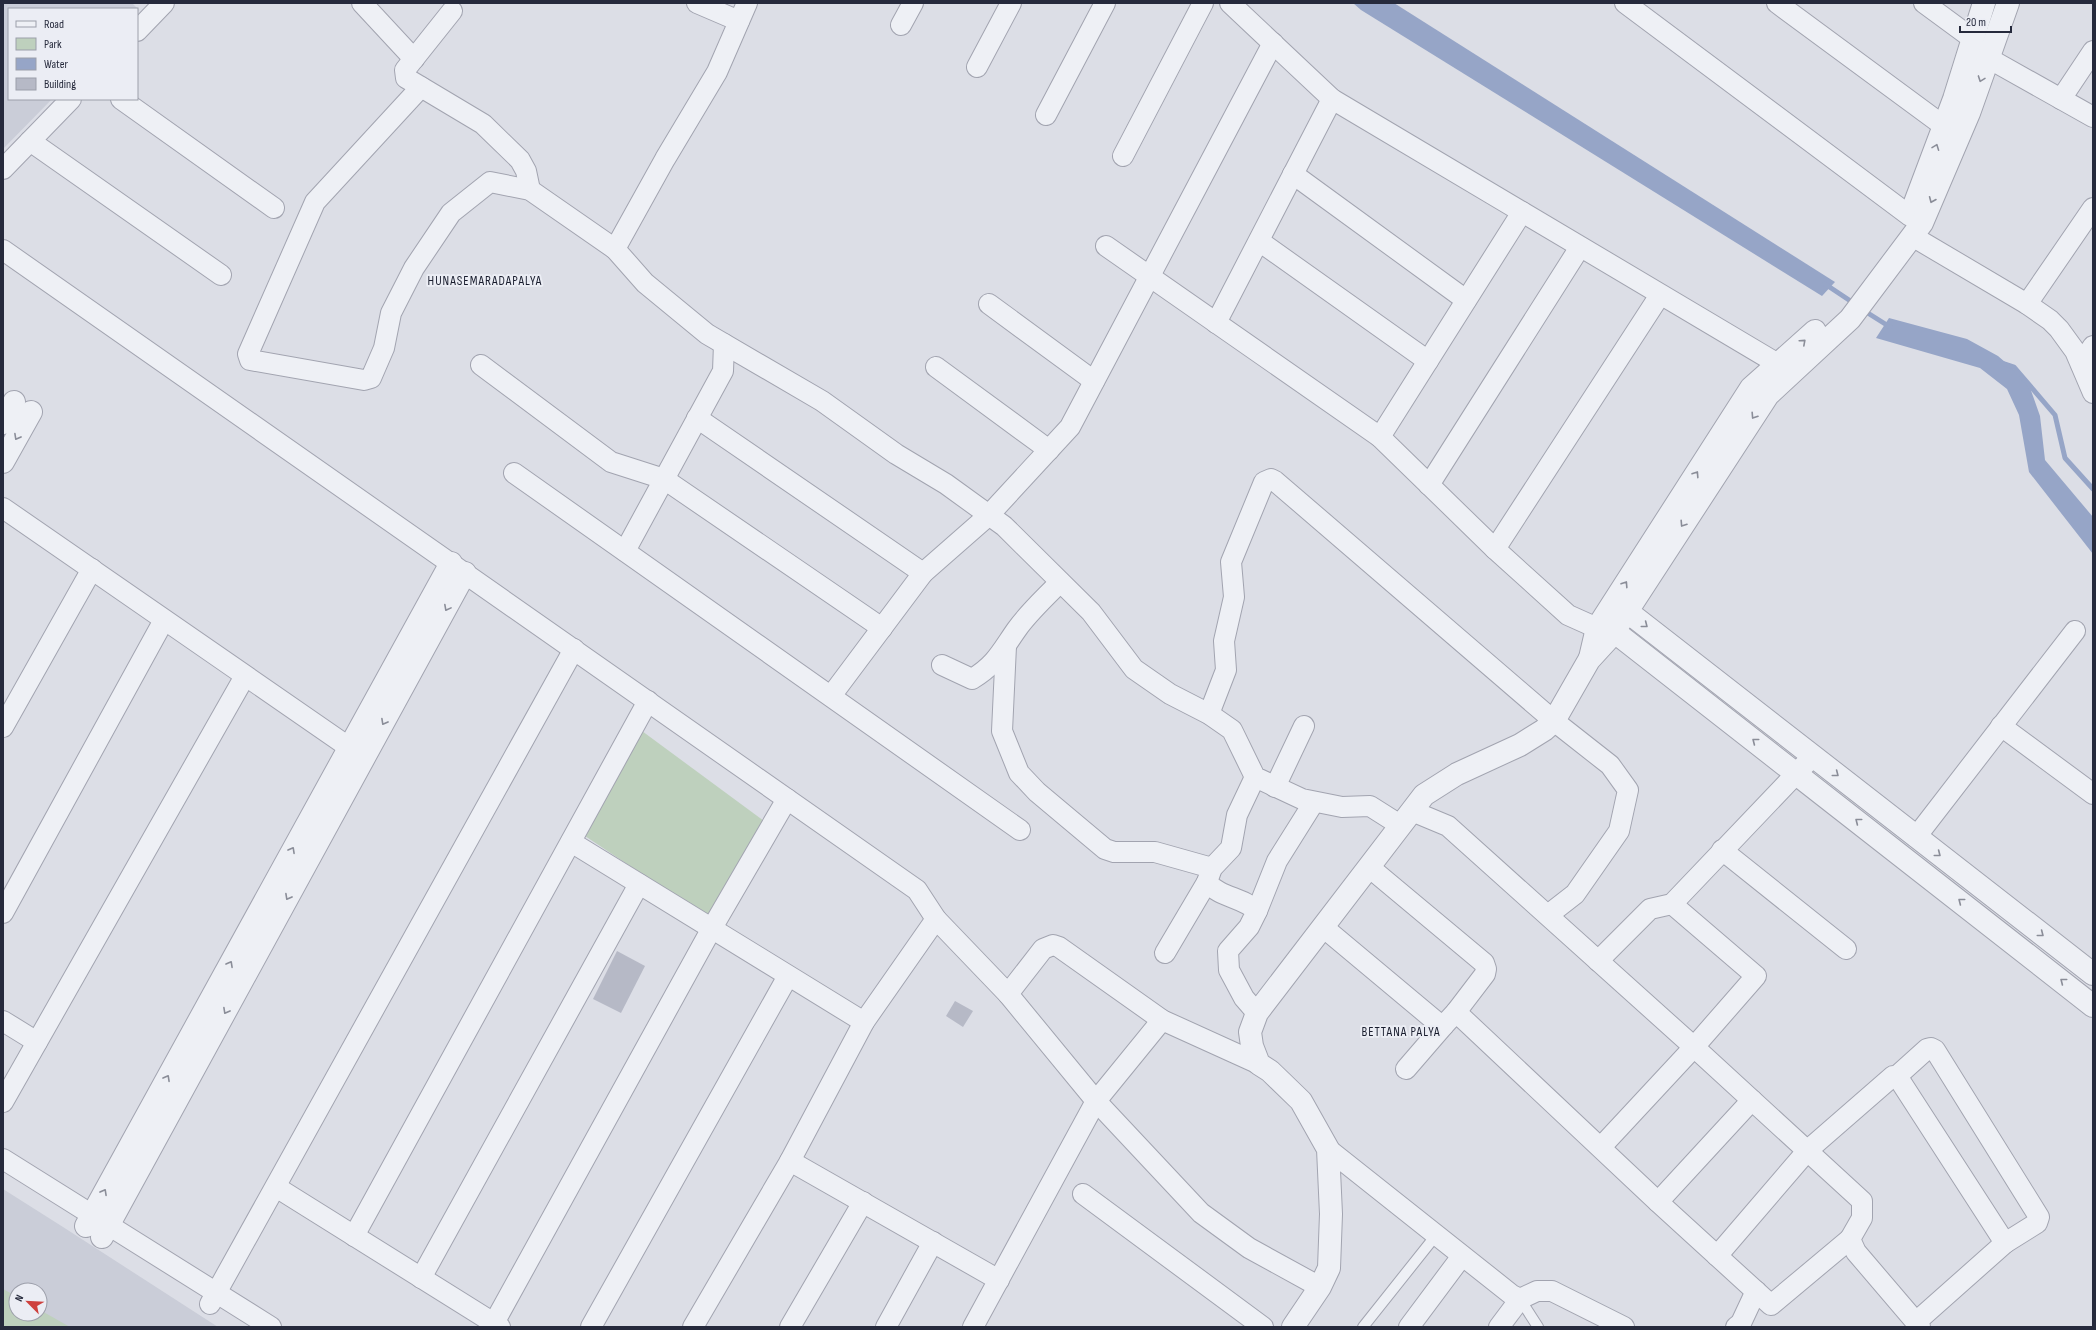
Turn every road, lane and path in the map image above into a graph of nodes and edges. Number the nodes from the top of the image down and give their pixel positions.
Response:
1 (164, 3) edge
2 (362, 3) edge
3 (697, 3) edge
4 (913, 3) edge
5 (1010, 3) edge
6 (1105, 3) edge
7 (1203, 3) edge
8 (1230, 3) edge
9 (1625, 3) edge
10 (1777, 3) edge
11 (1924, 3) edge
12 (1984, 3) edge
13 (2008, 3) edge
14 (452, 10) dead end
15 (743, 12) edge
16 (901, 25) dead end
17 (138, 30) edge
18 (1973, 39) junction
19 (1273, 43) junction
20 (2093, 51) edge
21 (1988, 58) junction
22 (414, 59) junction
23 (977, 67) dead end
24 (421, 87) junction
25 (1332, 99) junction
26 (2061, 99) junction
27 (70, 100) edge
28 (122, 100) edge
29 (1046, 115) dead end
30 (2093, 117) edge
31 (1952, 132) junction
32 (30, 141) junction
33 (1123, 156) dead end
34 (3, 169) edge
35 (1293, 174) junction
36 (530, 190) junction
37 (274, 208) dead end
38 (2093, 208) edge
39 (1522, 212) junction
40 (1911, 226) junction
41 (1258, 241) junction
42 (1106, 246) dead end
43 (1580, 247) junction
44 (615, 249) junction
45 (3, 250) edge
46 (3, 265) edge
47 (221, 275) dead end
48 (1149, 276) junction
49 (1660, 295) junction
50 (1466, 300) junction
51 (989, 304) dead end
52 (2027, 304) junction
53 (1845, 314) junction
54 (1216, 323) junction
55 (724, 344) junction
56 (2093, 346) edge
57 (1428, 361) junction
58 (1778, 364) junction
59 (2081, 364) junction
60 (481, 365) dead end
61 (936, 367) dead end
62 (1094, 381) junction
63 (1762, 389) junction
64 (2093, 394) edge
65 (697, 418) junction
66 (3, 423) edge
67 (1380, 437) junction
68 (1049, 450) junction
69 (3, 462) edge
70 (514, 472) dead end
71 (664, 479) junction
72 (1429, 485) junction
73 (3, 508) edge
74 (988, 516) junction
75 (1495, 549) junction
76 (625, 551) junction
77 (92, 570) junction
78 (922, 573) junction
79 (455, 574) junction
80 (1060, 582) junction
81 (1620, 606) junction
82 (164, 620) junction
83 (1604, 627) junction
84 (882, 628) junction
85 (2075, 632) dead end
86 (1006, 646) junction
87 (571, 655) junction
88 (942, 665) dead end
89 (245, 676) junction
90 (831, 696) junction
91 (645, 707) junction
92 (1209, 714) junction
93 (1554, 721) junction
94 (1304, 726) dead end
95 (2002, 726) junction
96 (3, 727) edge
97 (357, 753) junction
98 (1813, 756) junction
99 (1797, 773) junction
100 (1255, 777) junction
101 (1275, 787) junction
102 (2093, 794) edge
103 (1314, 802) junction
104 (784, 804) junction
105 (1406, 818) junction
106 (1020, 830) dead end
107 (1916, 837) junction
108 (571, 842) junction
109 (1722, 850) junction
110 (1369, 867) junction
111 (1209, 875) junction
112 (639, 884) junction
113 (1672, 904) junction
114 (1257, 911) junction
115 (3, 913) edge
116 (1548, 915) junction
117 (936, 919) junction
118 (1323, 927) junction
119 (712, 928) junction
120 (1846, 948) dead end
121 (1166, 954) dead end
122 (1598, 960) junction
123 (2093, 974) edge
124 (788, 976) junction
125 (1008, 994) junction
126 (2093, 1006) edge
127 (1257, 1013) junction
128 (1450, 1018) junction
129 (1162, 1020) junction
130 (3, 1021) edge
131 (864, 1022) junction
132 (37, 1042) junction
133 (1694, 1047) junction
134 (1259, 1064) junction
135 (1406, 1069) dead end
136 (1898, 1076) junction
137 (1752, 1100) junction
138 (1096, 1101) junction
139 (3, 1102) edge
140 (1601, 1147) junction
141 (1328, 1149) junction
142 (1808, 1150) junction
143 (3, 1159) edge
144 (790, 1161) junction
145 (3, 1175) edge
146 (276, 1187) junction
147 (1083, 1194) dead end
148 (863, 1202) junction
149 (1658, 1202) junction
150 (97, 1226) junction
151 (1437, 1234) junction
152 (354, 1236) junction
153 (1850, 1239) junction
154 (933, 1242) junction
155 (2005, 1243) junction
156 (1462, 1256) junction
157 (1717, 1256) junction
158 (421, 1278) junction
159 (999, 1280) junction
160 (1320, 1287) junction
161 (1756, 1290) junction
162 (1520, 1298) junction
163 (213, 1299) junction
164 (1918, 1324) edge
165 (497, 1325) edge
166 (246, 1327) edge
167 (271, 1327) edge
168 (591, 1327) edge
169 (693, 1327) edge
170 (790, 1327) edge
171 (886, 1327) edge
172 (973, 1327) edge
173 (1263, 1327) edge
174 (1293, 1327) edge
175 (1363, 1327) edge
176 (1409, 1327) edge
177 (1499, 1327) edge
178 (1538, 1327) edge
179 (1624, 1327) edge
180 (1736, 1327) edge

1 - 17 street
2 - 22 street
3 - 15 street
4 - 16 street
5 - 23 street
6 - 29 street
7 - 33 street
8 - 19 street
9 - 40 street
10 - 31 street
11 - 18 street
12 - 18 street
13 - 21 street
14 - 22 street
15 - 44 street
18 - 31 street
19 - 25 street
19 - 48 street
20 - 26 street
21 - 26 street
21 -> 31 street
22 - 24 street
24 - 36 street
24 - 36 street
25 - 35 street
25 - 39 street
26 - 30 street
27 - 32 street
28 - 37 street
31 - 40 street
32 - 34 street
32 - 47 street
35 - 41 street
35 - 50 street
36 - 44 street
38 - 52 street
39 - 43 street
39 - 50 street
40 - 52 street
40 - 53 street
41 - 54 street
41 - 57 street
42 - 48 street
43 - 49 street
43 - 72 street
44 - 55 street
45 - 79 street
46 - 79 street
48 - 54 street
48 - 62 street
49 - 58 street
49 - 75 street
50 - 57 street
51 - 62 street
52 - 59 street
58 -> 53 street
53 - 63 street
54 - 67 street
55 - 65 street
55 - 74 street
56 - 59 street
57 - 67 street
58 - 63 street
59 - 64 street
60 - 71 street
61 - 68 street
62 - 68 street
63 - 81 street
65 - 71 street
65 - 78 street
66 -> 69 street
67 - 72 street
68 - 74 street
70 - 76 street
71 - 76 street
71 - 84 street
72 - 75 street
73 - 77 street
74 - 78 street
74 - 80 street
75 - 83 street
76 - 90 street
77 - 82 street
77 - 96 street
78 - 84 street
79 - 87 street
79 - 97 street
80 - 86 street
80 - 92 street
81 - 83 street
81 -> 98 street
82 - 89 street
82 - 115 street
83 - 93 street
99 -> 83 street
84 - 90 street
85 - 95 street
86 - 88 street
86 - 111 street
87 - 91 street
87 - 146 street
89 - 97 street
89 - 132 street
90 - 106 street
91 - 104 street
91 - 108 street
92 - 93 street
92 - 100 street
93 - 105 street
93 - 116 street
94 - 101 street
95 - 102 street
95 - 107 street
97 - 150 street
98 - 99 street
98 -> 107 street
99 - 109 street
126 -> 99 street
100 - 101 street
100 - 111 street
101 - 103 street
103 - 105 street
103 - 114 street
104 - 117 street
104 - 117 street
104 - 119 street
105 - 110 street
105 - 116 street
107 -> 123 street
108 - 112 street
108 - 152 street
109 - 113 street
109 - 120 street
110 - 118 street
110 - 128 street
111 - 114 street
111 - 121 street
112 - 119 street
112 - 158 street
113 - 122 street
113 - 133 street
114 - 127 street
116 - 122 street
117 - 125 street
117 - 131 street
118 - 127 street
118 - 128 street
119 - 124 street
119 - 165 street
122 - 133 street
124 - 131 street
124 - 168 street
125 - 129 street
125 - 138 street
127 - 134 street
128 - 135 street
128 - 140 street
129 - 134 street
129 - 138 street
130 - 132 street
131 - 144 street
132 - 139 street
133 - 137 street
133 - 140 street
134 - 141 street
136 - 142 street
136 - 155 street
136 - 155 street
137 - 142 street
137 - 149 street
138 - 159 street
138 - 160 street
140 - 149 street
141 - 151 street
141 - 160 street
142 - 153 street
142 - 157 street
143 - 150 street
144 - 148 street
144 - 169 street
145 - 150 street
146 - 152 street
146 - 163 street
147 - 173 street
148 - 154 street
148 - 170 street
149 - 157 street
150 - 163 street
151 - 156 street
151 - 175 lane
152 - 158 street
153 - 161 street
153 - 164 street
154 - 159 street
154 - 171 street
155 - 164 street
156 - 162 street
156 - 176 street
157 - 161 street
158 - 165 street
159 - 172 street
160 - 174 street
161 - 180 street
162 - 177 street
162 - 178 lane
162 - 179 street
163 - 166 street
163 - 167 street

